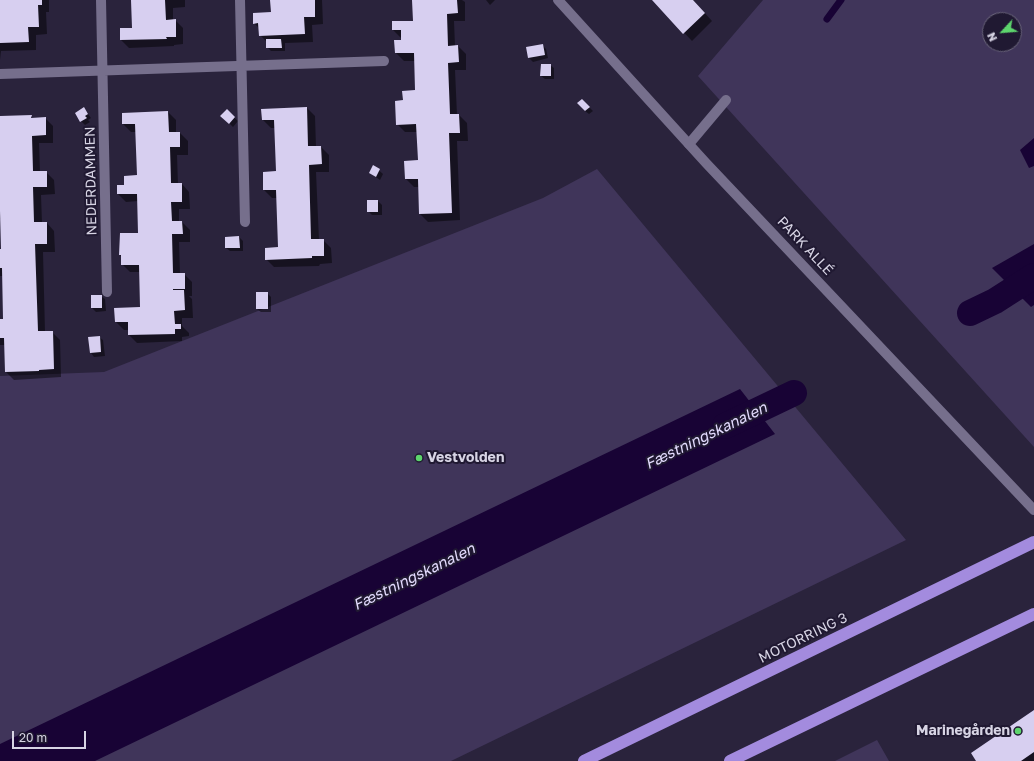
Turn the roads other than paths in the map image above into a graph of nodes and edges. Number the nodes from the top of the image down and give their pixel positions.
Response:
1 (101, 0) edge
2 (240, 0) edge
3 (558, 0) edge
4 (384, 61) dead end
5 (241, 66) junction
6 (103, 70) junction
7 (0, 74) edge
8 (726, 100) dead end
9 (688, 144) junction
10 (245, 222) dead end
11 (107, 292) dead end
12 (1034, 510) edge
13 (1034, 542) edge
14 (1034, 614) edge
15 (584, 761) edge
16 (730, 761) edge

1 - 6 street, NEDERDAMMEN
2 - 5 street
3 - 9 street, PARK ALLÉ
4 - 5 street
5 - 6 street
5 - 10 street
6 - 7 street
6 - 11 street, NEDERDAMMEN
8 - 9 street
9 - 12 street, PARK ALLÉ
13 - 15 highway, MOTORRING 3
14 - 16 highway

